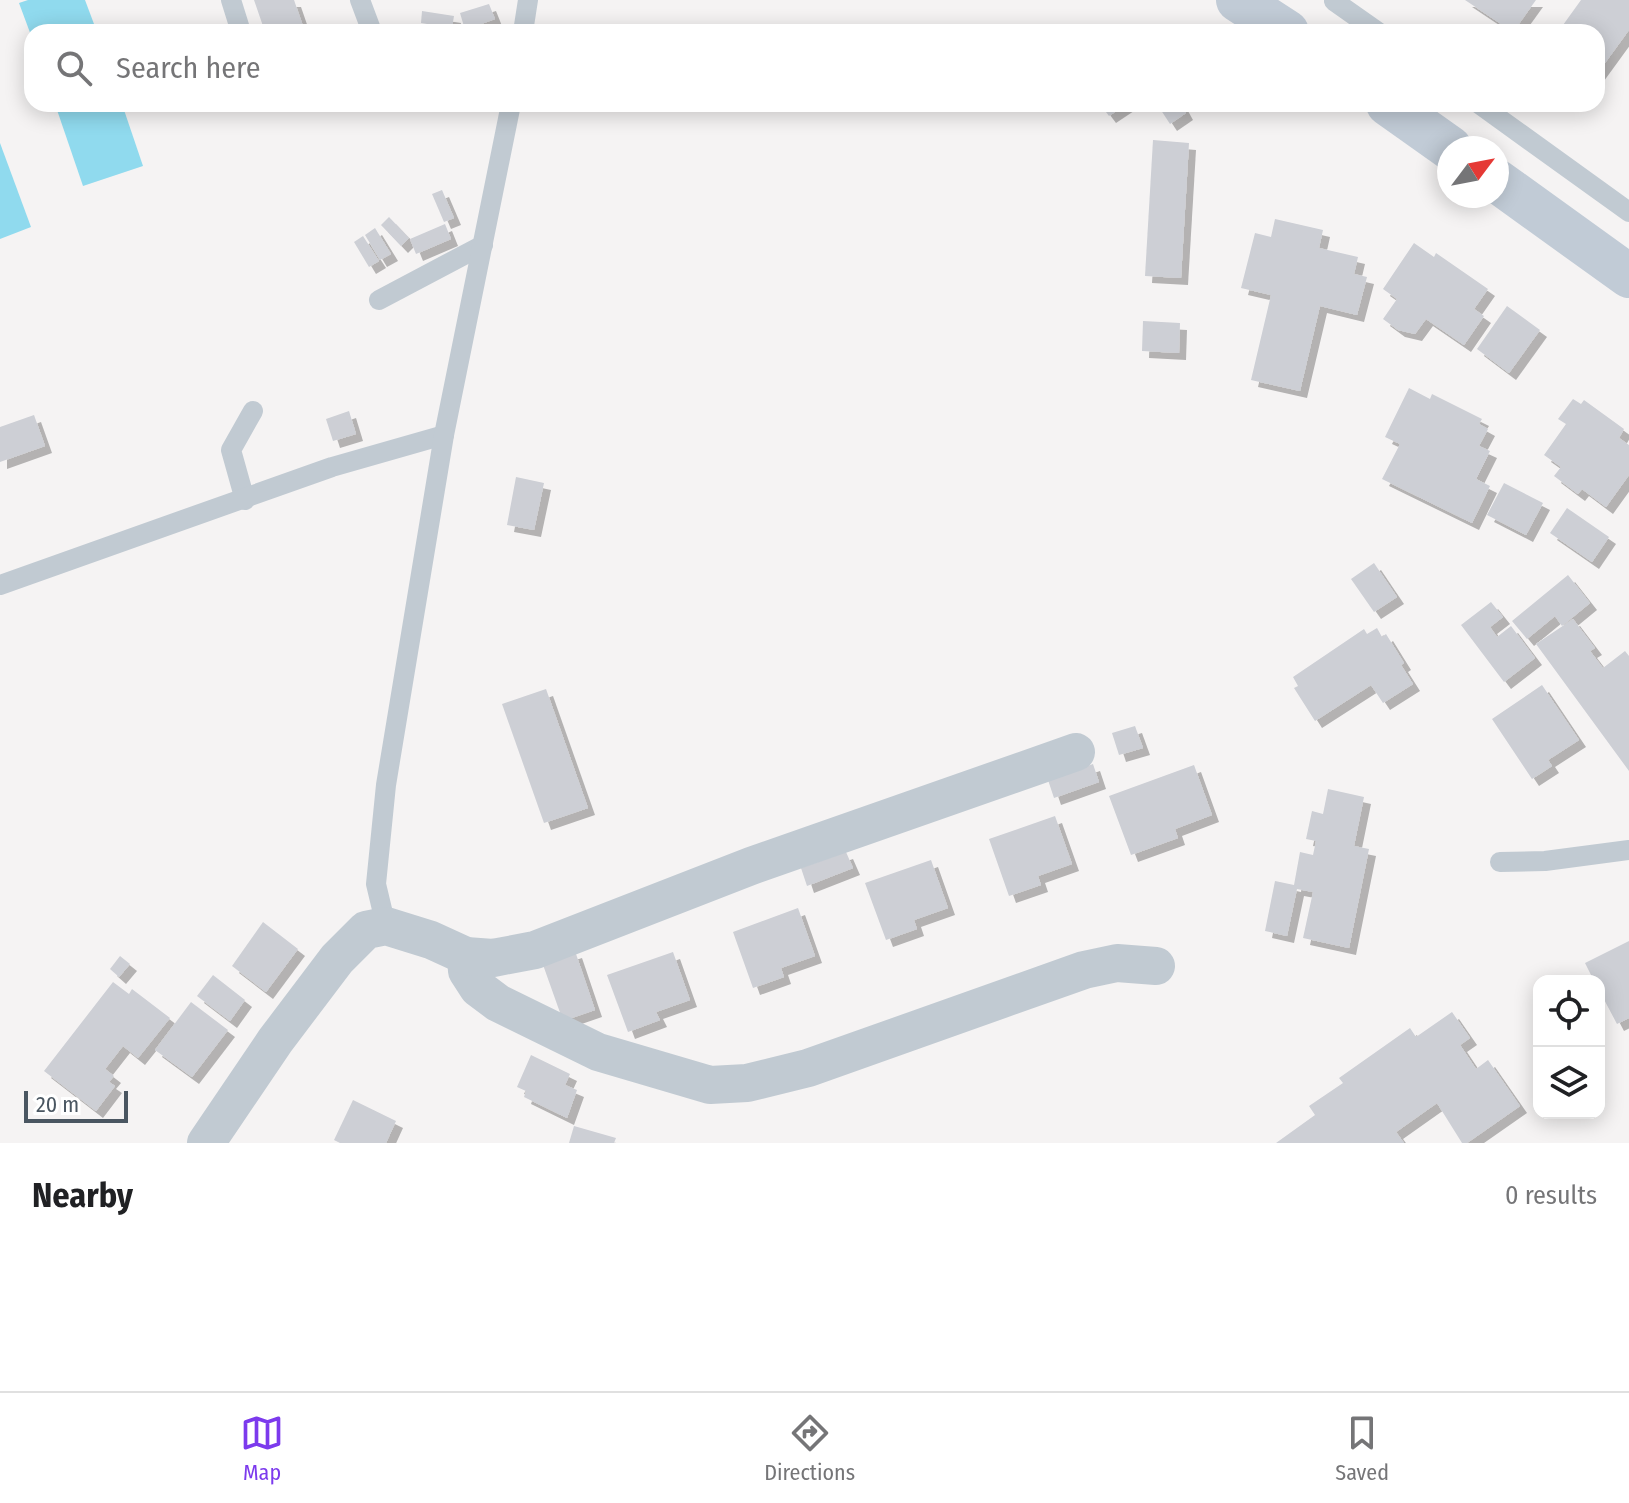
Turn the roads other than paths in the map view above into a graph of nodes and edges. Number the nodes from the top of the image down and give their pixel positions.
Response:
1 (231, 0) edge
2 (360, 0) edge
3 (528, 0) edge
4 (1238, 0) edge
5 (1334, 1) edge
6 (238, 24) edge
7 (369, 24) edge
8 (524, 24) edge
9 (1275, 24) edge
10 (1367, 24) edge
11 (509, 112) edge
12 (1399, 112) edge
13 (1490, 112) edge
14 (1437, 139) edge
15 (1509, 190) edge
16 (1629, 212) edge
17 (483, 245) junction
18 (1629, 276) edge
19 (379, 300) dead end
20 (253, 411) dead end
21 (444, 435) junction
22 (245, 500) junction
23 (0, 585) edge
24 (1076, 752) dead end
25 (1629, 850) edge
26 (1500, 862) dead end
27 (386, 926) junction
28 (466, 956) junction
29 (1156, 966) dead end
30 (206, 1143) edge

1 - 6 lane
2 - 7 lane
3 - 8 lane
4 - 9 main road
5 - 10 lane
11 - 17 lane
12 - 14 main road
13 - 16 lane
15 - 18 main road
17 - 19 lane
17 - 21 lane
20 - 22 lane
21 - 22 lane
21 - 27 lane
22 - 23 lane
24 - 28 street
25 - 26 lane
27 - 28 street
27 - 30 street
28 - 29 street

